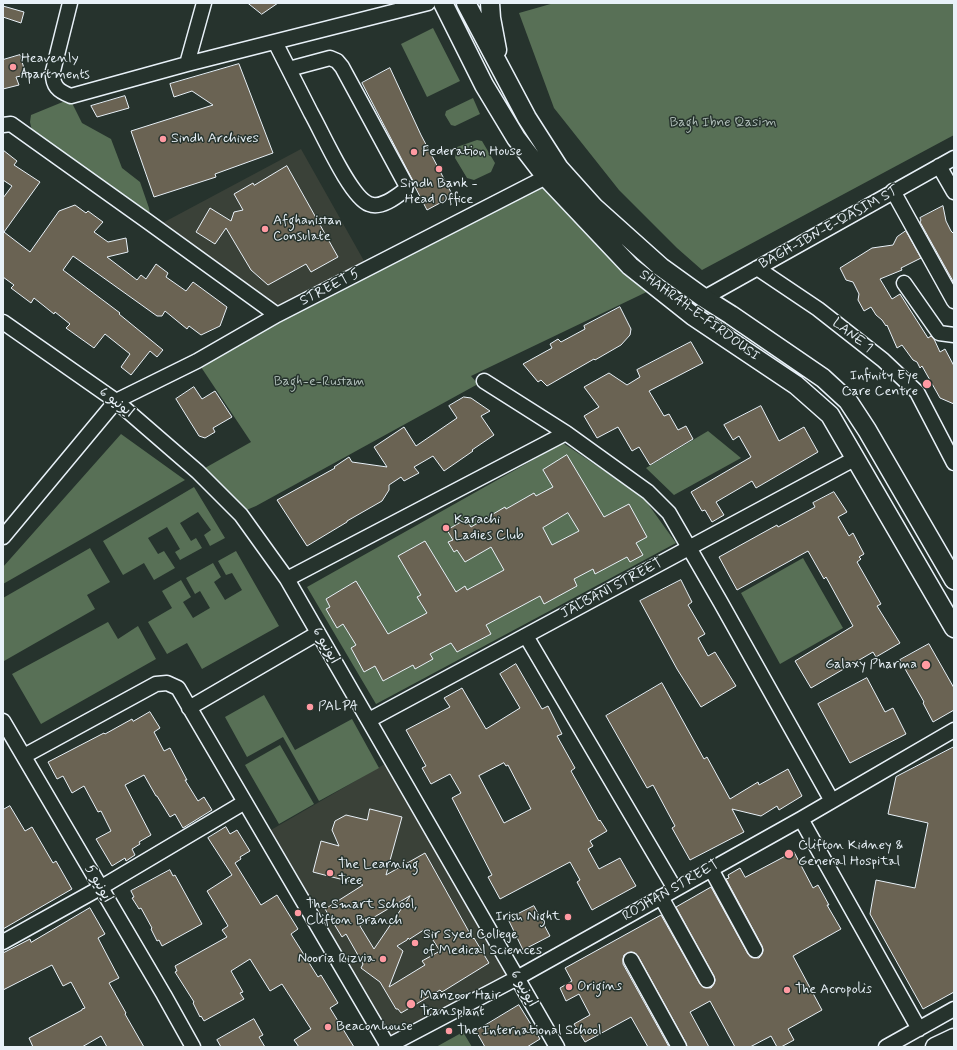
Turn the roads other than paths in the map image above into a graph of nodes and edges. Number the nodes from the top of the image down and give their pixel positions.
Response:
1 (70, 3) edge
2 (204, 3) edge
3 (428, 3) edge
4 (443, 3) edge
5 (466, 3) edge
6 (490, 3) edge
7 (275, 42) junction
8 (187, 64) junction
9 (500, 67) junction
10 (289, 69) junction
11 (3, 125) edge
12 (954, 158) edge
13 (939, 166) junction
14 (546, 177) junction
15 (893, 191) junction
16 (954, 192) edge
17 (757, 268) junction
18 (904, 283) dead end
19 (704, 298) junction
20 (954, 301) edge
21 (277, 315) junction
22 (3, 322) edge
23 (954, 335) edge
24 (484, 381) dead end
25 (116, 401) junction
26 (566, 433) junction
27 (856, 458) junction
28 (954, 462) edge
29 (10, 521) edge
30 (3, 537) edge
31 (690, 548) junction
32 (287, 579) junction
33 (954, 580) edge
34 (951, 616) edge
35 (318, 633) junction
36 (526, 636) junction
37 (189, 708) junction
38 (369, 720) junction
39 (3, 721) edge
40 (954, 730) edge
41 (24, 756) junction
42 (832, 801) junction
43 (245, 802) junction
44 (801, 819) junction
45 (711, 869) junction
46 (100, 888) junction
47 (675, 889) junction
48 (662, 897) junction
49 (3, 942) edge
50 (755, 950) dead end
51 (631, 960) dead end
52 (517, 978) junction
53 (707, 980) dead end
54 (954, 1009) edge
55 (919, 1029) junction
56 (954, 1038) edge
57 (387, 1046) edge
58 (193, 1047) edge
59 (557, 1047) edge
60 (679, 1047) edge
61 (886, 1047) edge
62 (935, 1047) edge

1 - 8 street
2 - 8 street
3 - 7 street
4 - 14 main road, SHAHRAH-E-FIRDOUSI
5 - 9 main road, SHAHRAH-E-FIRDOUSI
6 - 9 main road
7 - 8 street
7 - 10 street
9 - 19 main road, SHAHRAH-E-FIRDOUSI
10 - 10 street
11 - 21 street
12 - 13 street, BAGH-IBN-E-QASIM ST
13 - 15 street, BAGH-IBN-E-QASIM ST
13 - 16 street
14 - 21 street, STREET 5
14 - 27 main road, SHAHRAH-E-FIRDOUSI
15 - 17 street, BAGH-IBN-E-QASIM ST
15 - 20 street
17 - 19 street, BAGH-IBN-E-QASIM ST
17 - 28 street, LANE 1
18 - 23 street
19 - 33 main road, SHAHRAH-E-FIRDOUSI
21 - 25 street, STREET 5
22 - 25 street, ایونیو 6
24 - 26 street
25 - 29 street
25 - 32 street, ایونیو 6
26 - 31 street
26 - 32 street
27 - 31 street, JALBANI STREET
27 - 34 main road, SHAHRAH-E-FIRDOUSI
29 - 30 street
31 - 36 street, JALBANI STREET
31 - 42 street
32 - 35 street, ایونیو 6
35 - 37 street
35 - 38 street, ایونیو 6
36 - 38 street, JALBANI STREET
36 - 47 street
37 - 41 street
37 - 43 street
38 - 52 street, ایونیو 6
39 - 41 street, ایونیو 5
40 - 42 street, ROJHAN STREET
41 - 46 street, ایونیو 5
42 - 44 street, ROJHAN STREET
43 - 46 street
43 - 57 street
44 - 45 street, ROJHAN STREET
44 - 55 street
45 - 47 street, ROJHAN STREET
45 - 50 street
46 - 49 street
46 - 58 street, ایونیو 5
47 - 48 street, ROJHAN STREET
48 - 52 street, ROJHAN STREET
48 - 53 street
51 - 60 street
52 - 57 street, ROJHAN STREET
52 - 59 street, ایونیو 6
54 - 55 street
55 - 61 street
56 - 62 main road

